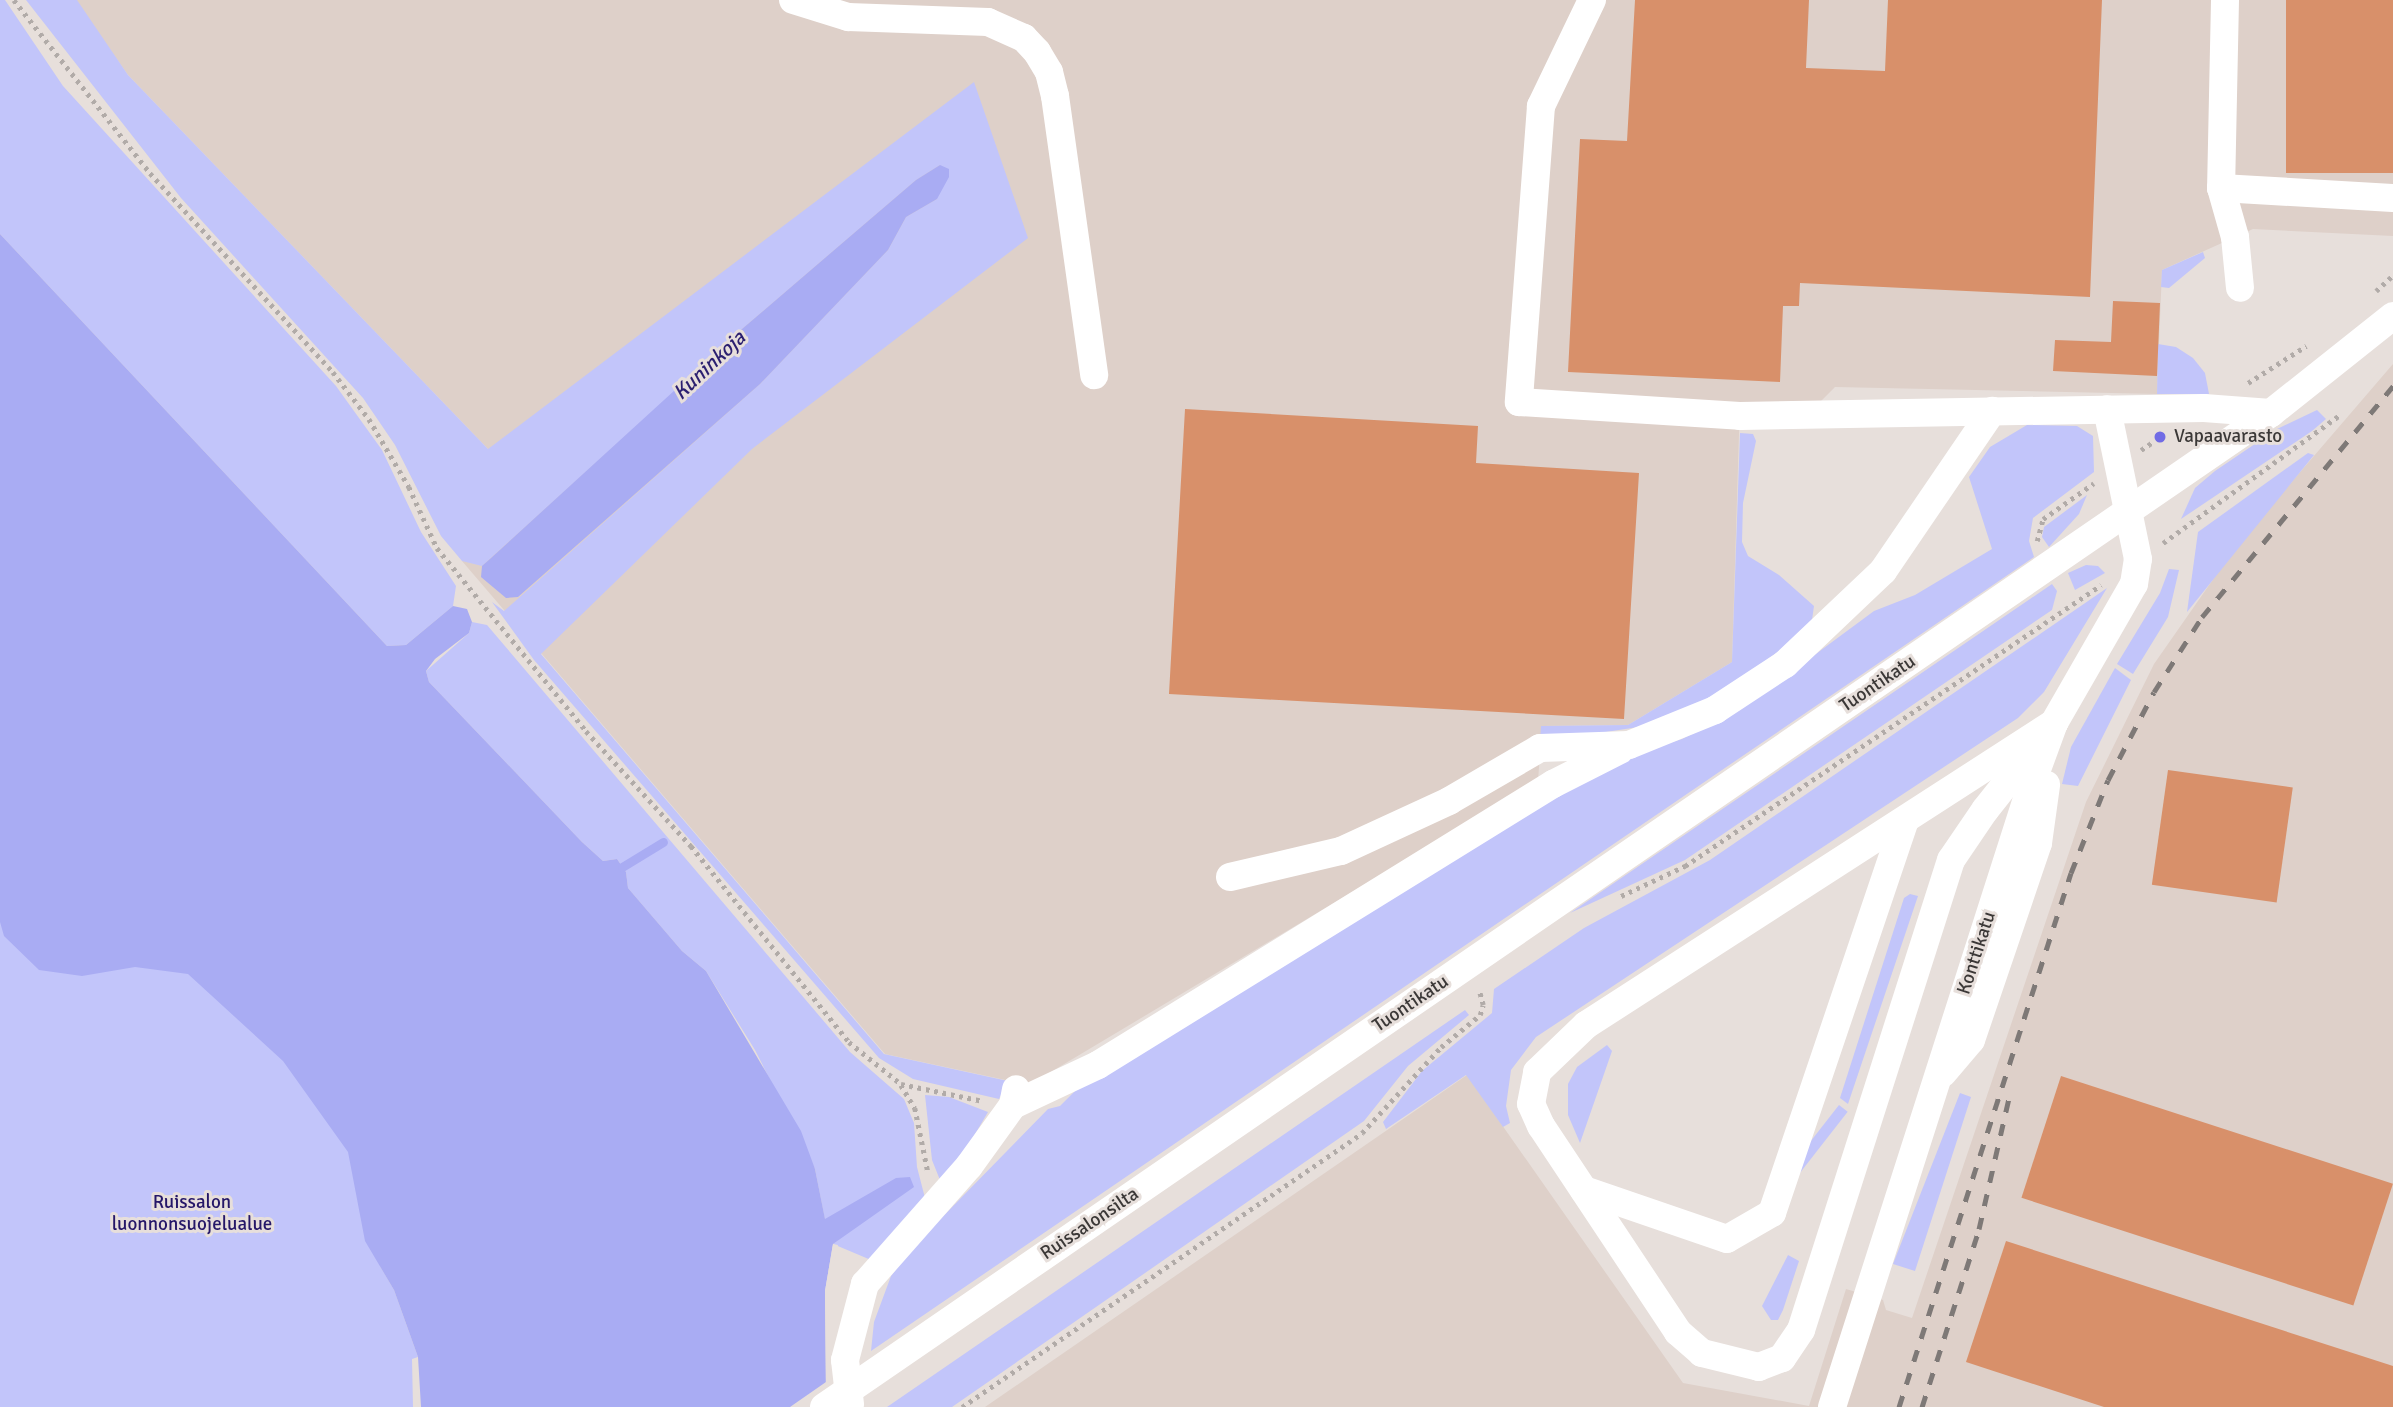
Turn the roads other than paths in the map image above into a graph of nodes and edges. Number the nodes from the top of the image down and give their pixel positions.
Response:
1 (793, 0) edge
2 (1592, 0) edge
3 (2225, 0) edge
4 (2221, 188) junction
5 (2393, 198) edge
6 (2240, 288) dead end
7 (2393, 316) edge
8 (1094, 375) dead end
9 (2107, 410) junction
10 (1992, 411) junction
11 (2271, 413) junction
12 (2127, 512) junction
13 (2054, 723) junction
14 (1629, 745) junction
15 (1905, 821) junction
16 (1230, 877) dead end
17 (1356, 1042) joint
18 (1584, 1190) junction
19 (824, 1407) edge
20 (850, 1407) edge
21 (1832, 1407) edge

1 - 8 street
2 - 10 street
3 - 4 street
4 - 5 street
4 - 6 street
7 - 11 street, Tuontikatu
9 - 10 street
9 - 11 street
9 - 12 street, Konttikatu
10 - 14 street
11 - 12 street, Tuontikatu
12 - 13 street, Konttikatu
12 - 17 street, Tuontikatu
13 - 15 street
13 - 18 street
13 - 21 street, Konttikatu
14 - 16 street
14 - 20 street
15 - 18 street
15 - 18 street
17 - 19 street, Ruissalonsilta

